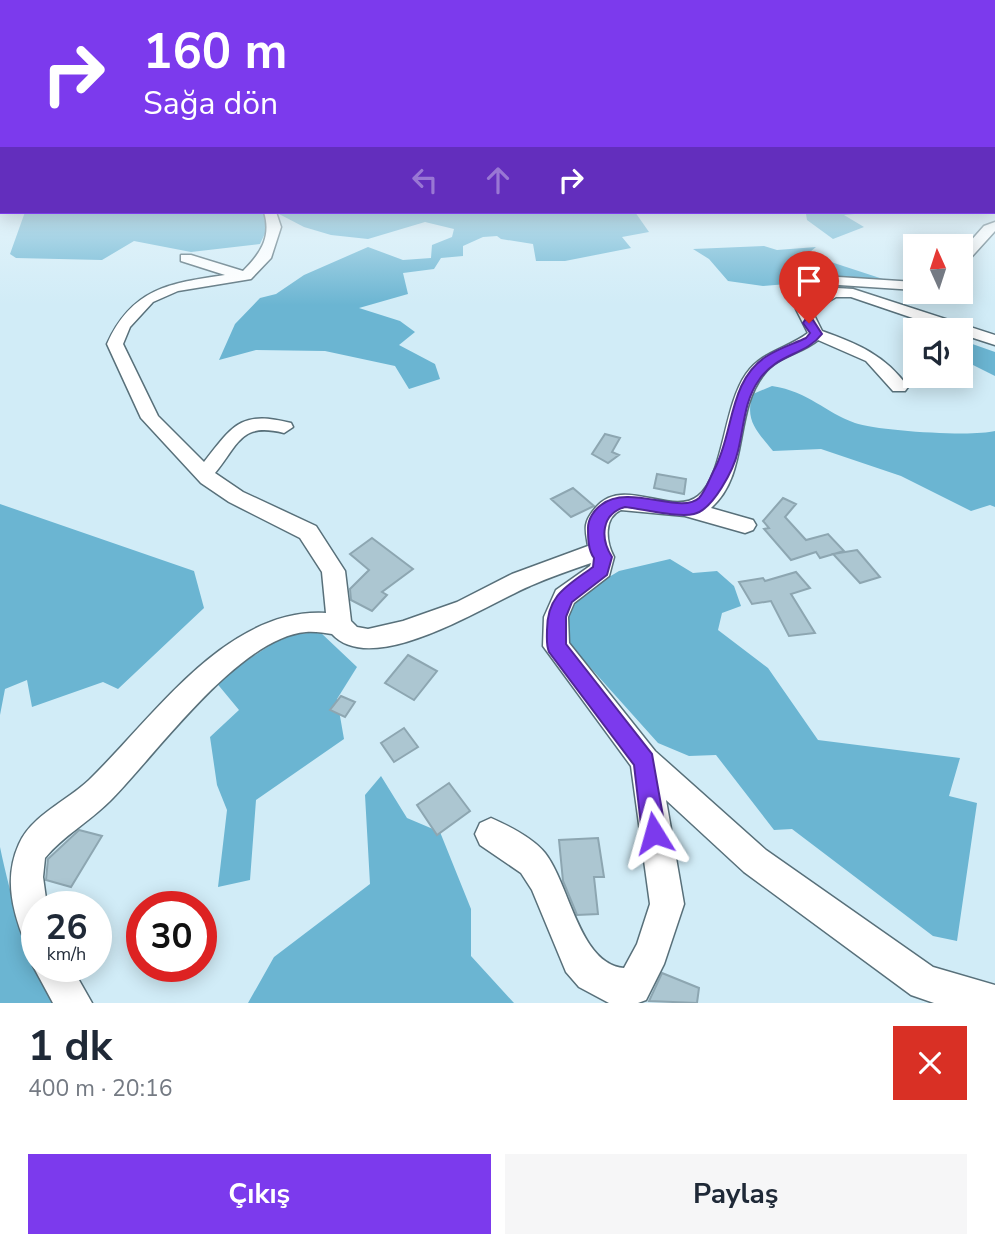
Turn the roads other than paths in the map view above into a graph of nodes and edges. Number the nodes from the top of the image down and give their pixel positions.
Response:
1 (271, 214) edge
2 (995, 226) edge
3 (973, 246) edge
4 (186, 258) dead end
5 (246, 276) junction
6 (903, 285) edge
7 (812, 306) junction
8 (816, 334) junction
9 (995, 340) edge
10 (899, 387) dead end
11 (284, 427) dead end
12 (204, 474) junction
13 (691, 510) junction
14 (745, 525) dead end
15 (598, 551) junction
16 (339, 624) junction
17 (645, 761) junction
18 (491, 834) dead end
19 (27, 891) edge
20 (61, 982) edge
21 (74, 1003) edge
22 (995, 1003) edge

1 - 5 street
2 - 3 street
4 - 5 street
5 - 12 street
6 - 7 street
7 - 8 street
7 - 9 street
8 - 10 street
8 - 13 street
11 - 12 street
12 - 16 street
13 - 14 street
13 - 15 street
15 - 16 street
15 - 17 street
16 - 19 street
17 - 18 street
17 - 22 street
20 - 21 street

